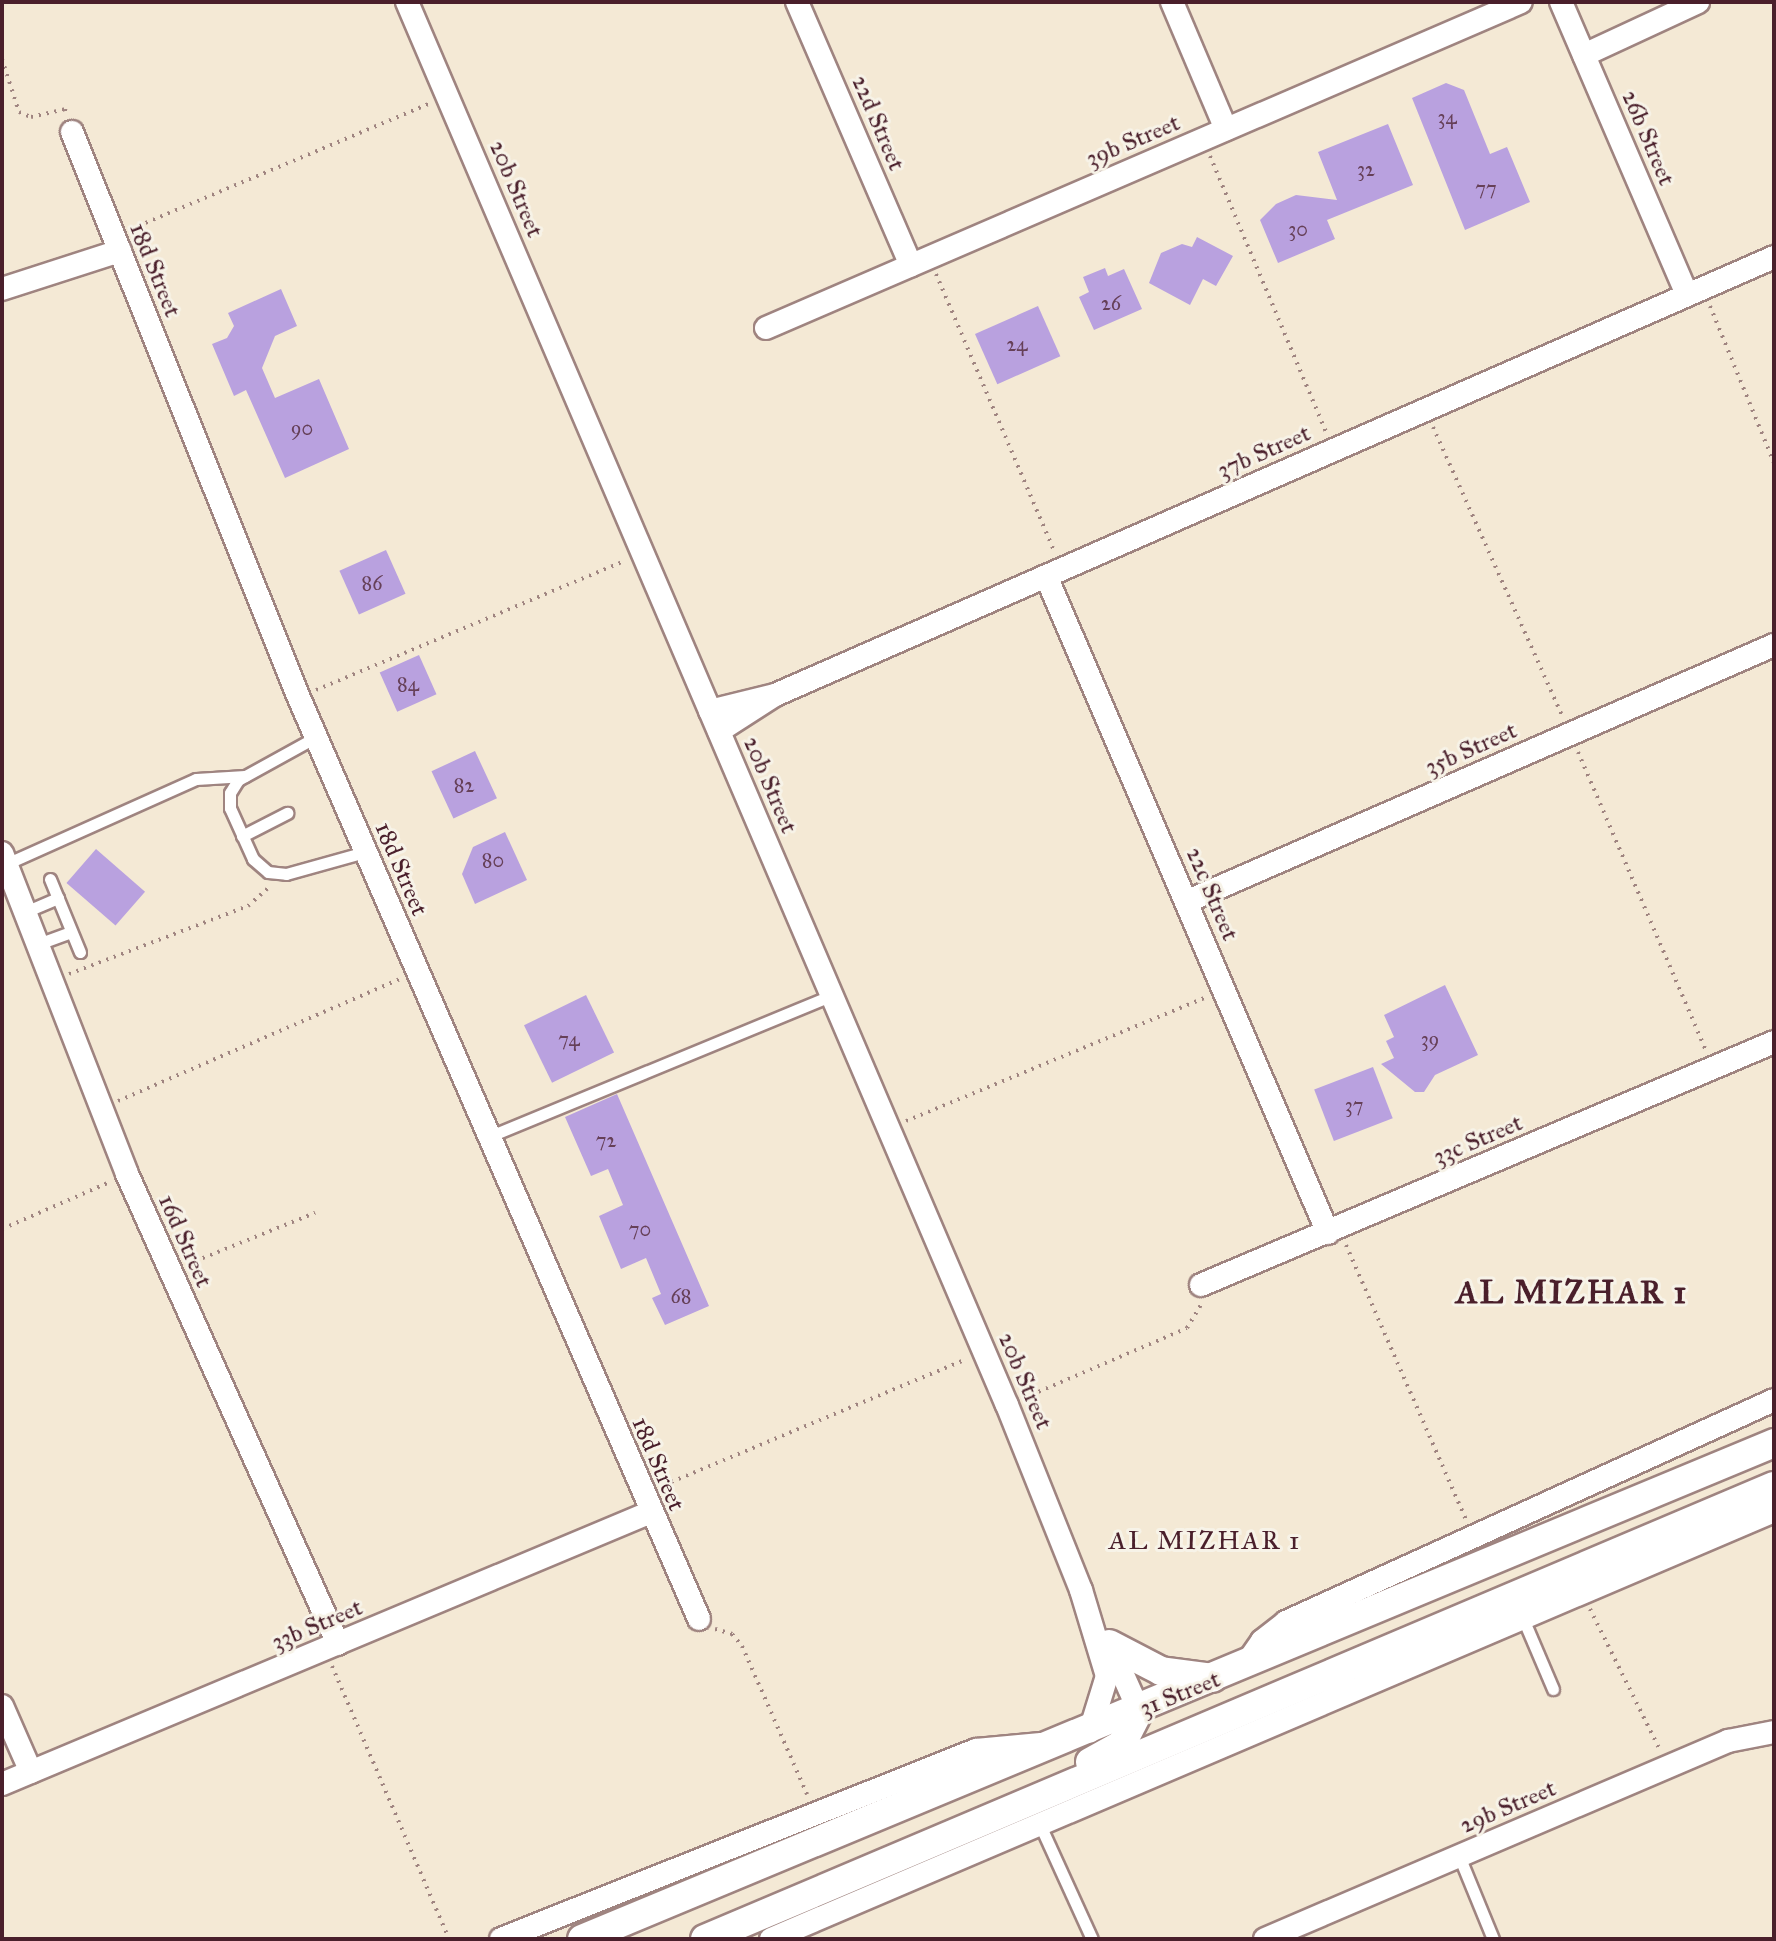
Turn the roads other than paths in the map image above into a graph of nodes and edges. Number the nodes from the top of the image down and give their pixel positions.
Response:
1 (407, 2) edge
2 (797, 2) edge
3 (1172, 2) edge
4 (1521, 2) edge
5 (1561, 2) edge
6 (1698, 2) edge
7 (1584, 55) junction
8 (1226, 129) junction
9 (72, 132) road end
10 (117, 244) junction
11 (1774, 257) edge
12 (920, 261) junction
13 (2, 289) edge
14 (1695, 292) junction
15 (766, 328) dead end
16 (1054, 573) junction
17 (1774, 645) edge
18 (715, 721) junction
19 (316, 737) junction
20 (245, 776) junction
21 (287, 813) dead end
22 (242, 836) junction
23 (365, 852) junction
24 (4, 858) edge
25 (50, 879) dead end
26 (58, 898) junction
27 (1188, 901) junction
28 (25, 912) junction
29 (71, 932) junction
30 (38, 944) junction
31 (80, 952) dead end
32 (832, 995) junction
33 (1774, 1042) edge
34 (488, 1138) junction
35 (1333, 1231) junction
36 (1201, 1285) road end
37 (1774, 1400) edge
38 (1774, 1443) edge
39 (1774, 1486) edge
40 (647, 1503) junction
41 (1774, 1511) edge
42 (1081, 1590) junction
43 (699, 1619) road end
44 (1524, 1621) junction
45 (1109, 1644) junction
46 (332, 1646) junction
47 (1231, 1673) junction
48 (1553, 1689) dead end
49 (2, 1706) edge
50 (1139, 1711) junction
51 (1090, 1731) junction
52 (1774, 1732) edge
53 (1058, 1744) junction
54 (31, 1772) junction
55 (2, 1784) edge
56 (1040, 1825) junction
57 (934, 1846) junction
58 (1459, 1856) junction
59 (501, 1939) edge
60 (582, 1939) edge
61 (705, 1939) edge
62 (771, 1939) edge
63 (1092, 1939) edge
64 (1265, 1939) edge
65 (1493, 1939) edge

1 - 18 street, 20b Street
2 - 12 street, 22d Street
3 - 8 street
4 - 8 street, 39b Street
5 - 7 street, 26b Street
6 - 7 street
7 - 14 street, 26b Street
8 - 12 street, 39b Street
9 - 10 street, 18d Street
10 - 13 street
10 - 19 street, 18d Street
11 - 14 street, 37b Street
12 - 15 street, 39b Street
14 - 16 street, 37b Street
16 - 18 street, 37b Street
16 - 27 street, 22c Street
17 - 27 street, 35b Street
18 - 32 street, 20b Street
19 - 20 lane
19 - 23 street, 18d Street
20 - 22 lane
20 - 24 lane
21 - 22 lane
22 - 23 lane
23 - 34 street, 18d Street
24 - 28 street, 16d Street
25 - 26 lane
26 - 28 lane
26 - 29 lane
27 - 35 street, 22c Street
28 - 30 street, 16d Street
29 - 30 lane
29 - 31 lane
30 - 46 street, 16d Street
32 - 34 lane
32 - 42 street, 20b Street
33 - 35 street, 33c Street
34 - 40 street, 18d Street
35 - 36 street, 33c Street
37 - 47 street
38 - 47 street, 31 Street
39 - 57 street, 31 Street
40 - 43 street, 18d Street
40 - 46 street, 33b Street
41 - 44 street
42 - 45 street, 20b Street
42 - 51 street, 20b Street
44 - 48 lane
44 - 56 street
45 - 47 street
45 - 50 street, 20b Street
46 - 54 street, 33b Street
47 - 50 street, 31 Street
49 - 54 street
50 - 51 street, 31 Street
50 - 57 street
51 - 53 street, 31 Street
52 - 58 street, 29b Street
53 - 59 street
53 - 60 street, 31 Street
54 - 55 street, 33b Street
56 - 62 street
56 - 63 lane
57 - 61 street, 31 Street
58 - 64 street, 29b Street
58 - 65 lane

